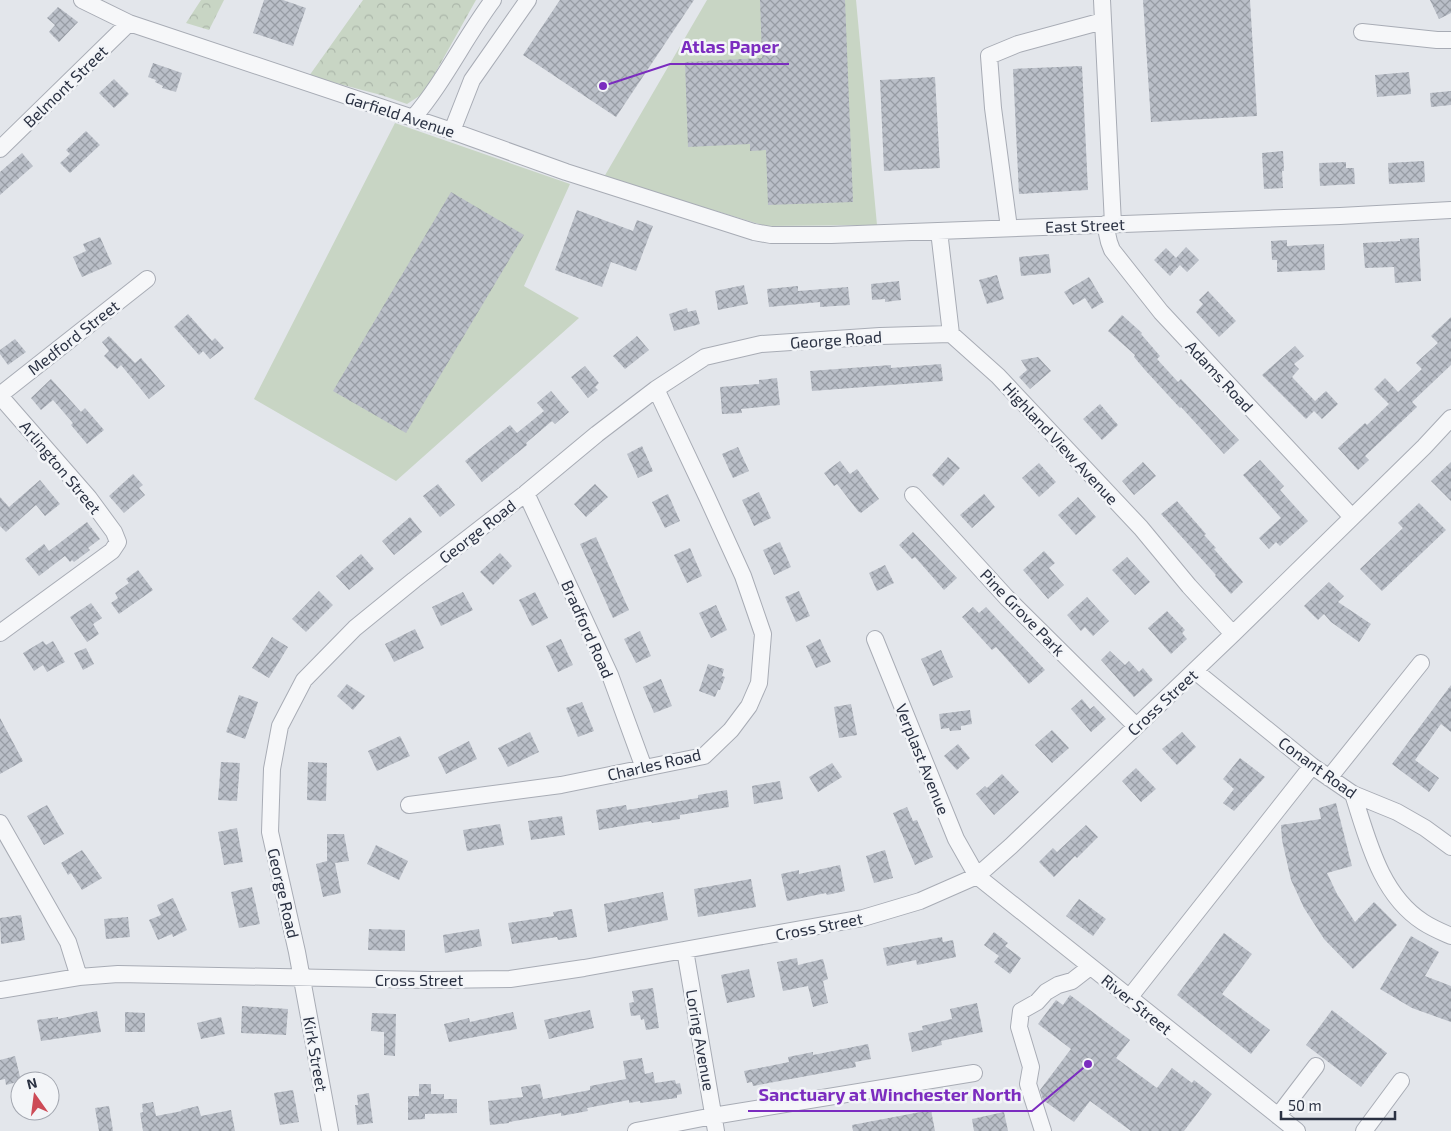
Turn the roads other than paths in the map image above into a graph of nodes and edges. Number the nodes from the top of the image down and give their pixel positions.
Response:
1 (82, 0) edge
2 (493, 0) edge
3 (528, 0) edge
4 (1102, 0) edge
5 (1103, 21) junction
6 (129, 24) junction
7 (1362, 32) dead end
8 (1451, 40) edge
9 (413, 118) junction
10 (452, 131) junction
11 (0, 149) edge
12 (1451, 210) edge
13 (721, 223) joint
14 (1109, 224) junction
15 (1009, 228) junction
16 (939, 232) junction
17 (147, 279) dead end
18 (952, 334) junction
19 (656, 389) junction
20 (0, 395) edge
21 (1451, 418) edge
22 (526, 493) junction
23 (913, 495) dead end
24 (1352, 517) junction
25 (0, 633) edge
26 (1234, 634) junction
27 (875, 639) dead end
28 (1421, 663) dead end
29 (1195, 671) junction
30 (1136, 726) junction
31 (1312, 766) junction
32 (644, 768) junction
33 (1329, 778) junction
34 (1353, 794) junction
35 (409, 805) dead end
36 (0, 823) edge
37 (1451, 847) edge
38 (977, 876) junction
39 (1451, 936) edge
40 (685, 950) junction
41 (1090, 966) junction
42 (80, 977) junction
43 (302, 977) junction
44 (0, 990) edge
45 (1129, 998) junction
46 (1316, 1066) dead end
47 (974, 1073) dead end
48 (1401, 1081) dead end
49 (1278, 1116) junction
50 (715, 1124) edge
51 (330, 1131) edge
52 (636, 1131) edge
53 (1043, 1131) edge
54 (1297, 1131) edge
55 (1364, 1131) edge

1 - 6 street, Garfield Avenue
2 - 9 street
3 - 10 street
4 - 5 street, Adams Road
5 - 14 street, Adams Road
5 - 15 street
6 - 9 street, Garfield Avenue
6 - 11 street, Belmont Street
7 - 8 street
9 - 10 street, Garfield Avenue
10 - 13 street, Garfield Avenue
12 - 14 street, East Street
13 - 16 street, East Street
14 - 15 street, East Street
14 - 24 street, Adams Road
15 - 16 street, East Street
16 - 18 street
17 - 20 street, Medford Street
18 - 19 street, George Road
18 - 26 street, Highland View Avenue
19 - 22 street, George Road
19 - 32 street, Charles Road
20 - 25 street, Arlington Street
21 - 24 street, Cross Street
22 - 32 street, Bradford Road
22 - 43 street, George Road
23 - 30 street, Pine Grove Park
24 - 26 street, Cross Street
26 - 29 street, Cross Street
27 - 38 street, Verplast Avenue
28 - 33 street
29 - 30 street, Cross Street
29 - 31 street, Conant Road
30 - 38 street, Cross Street
31 - 33 street, Conant Road
31 - 45 street
32 - 35 street, Charles Road
33 - 34 street, Conant Road
34 - 37 street, Conant Road
34 - 39 street
36 - 42 street
38 - 40 street, Cross Street
38 - 41 street, River Street
40 - 43 street, Cross Street
40 - 50 street, Loring Avenue
41 - 45 street, River Street
41 - 53 street
42 - 43 street, Cross Street
42 - 44 street, Cross Street
43 - 51 street, Kirk Street
45 - 49 street, River Street
46 - 49 street
47 - 50 street
48 - 55 street
49 - 54 street, River Street
50 - 52 street

